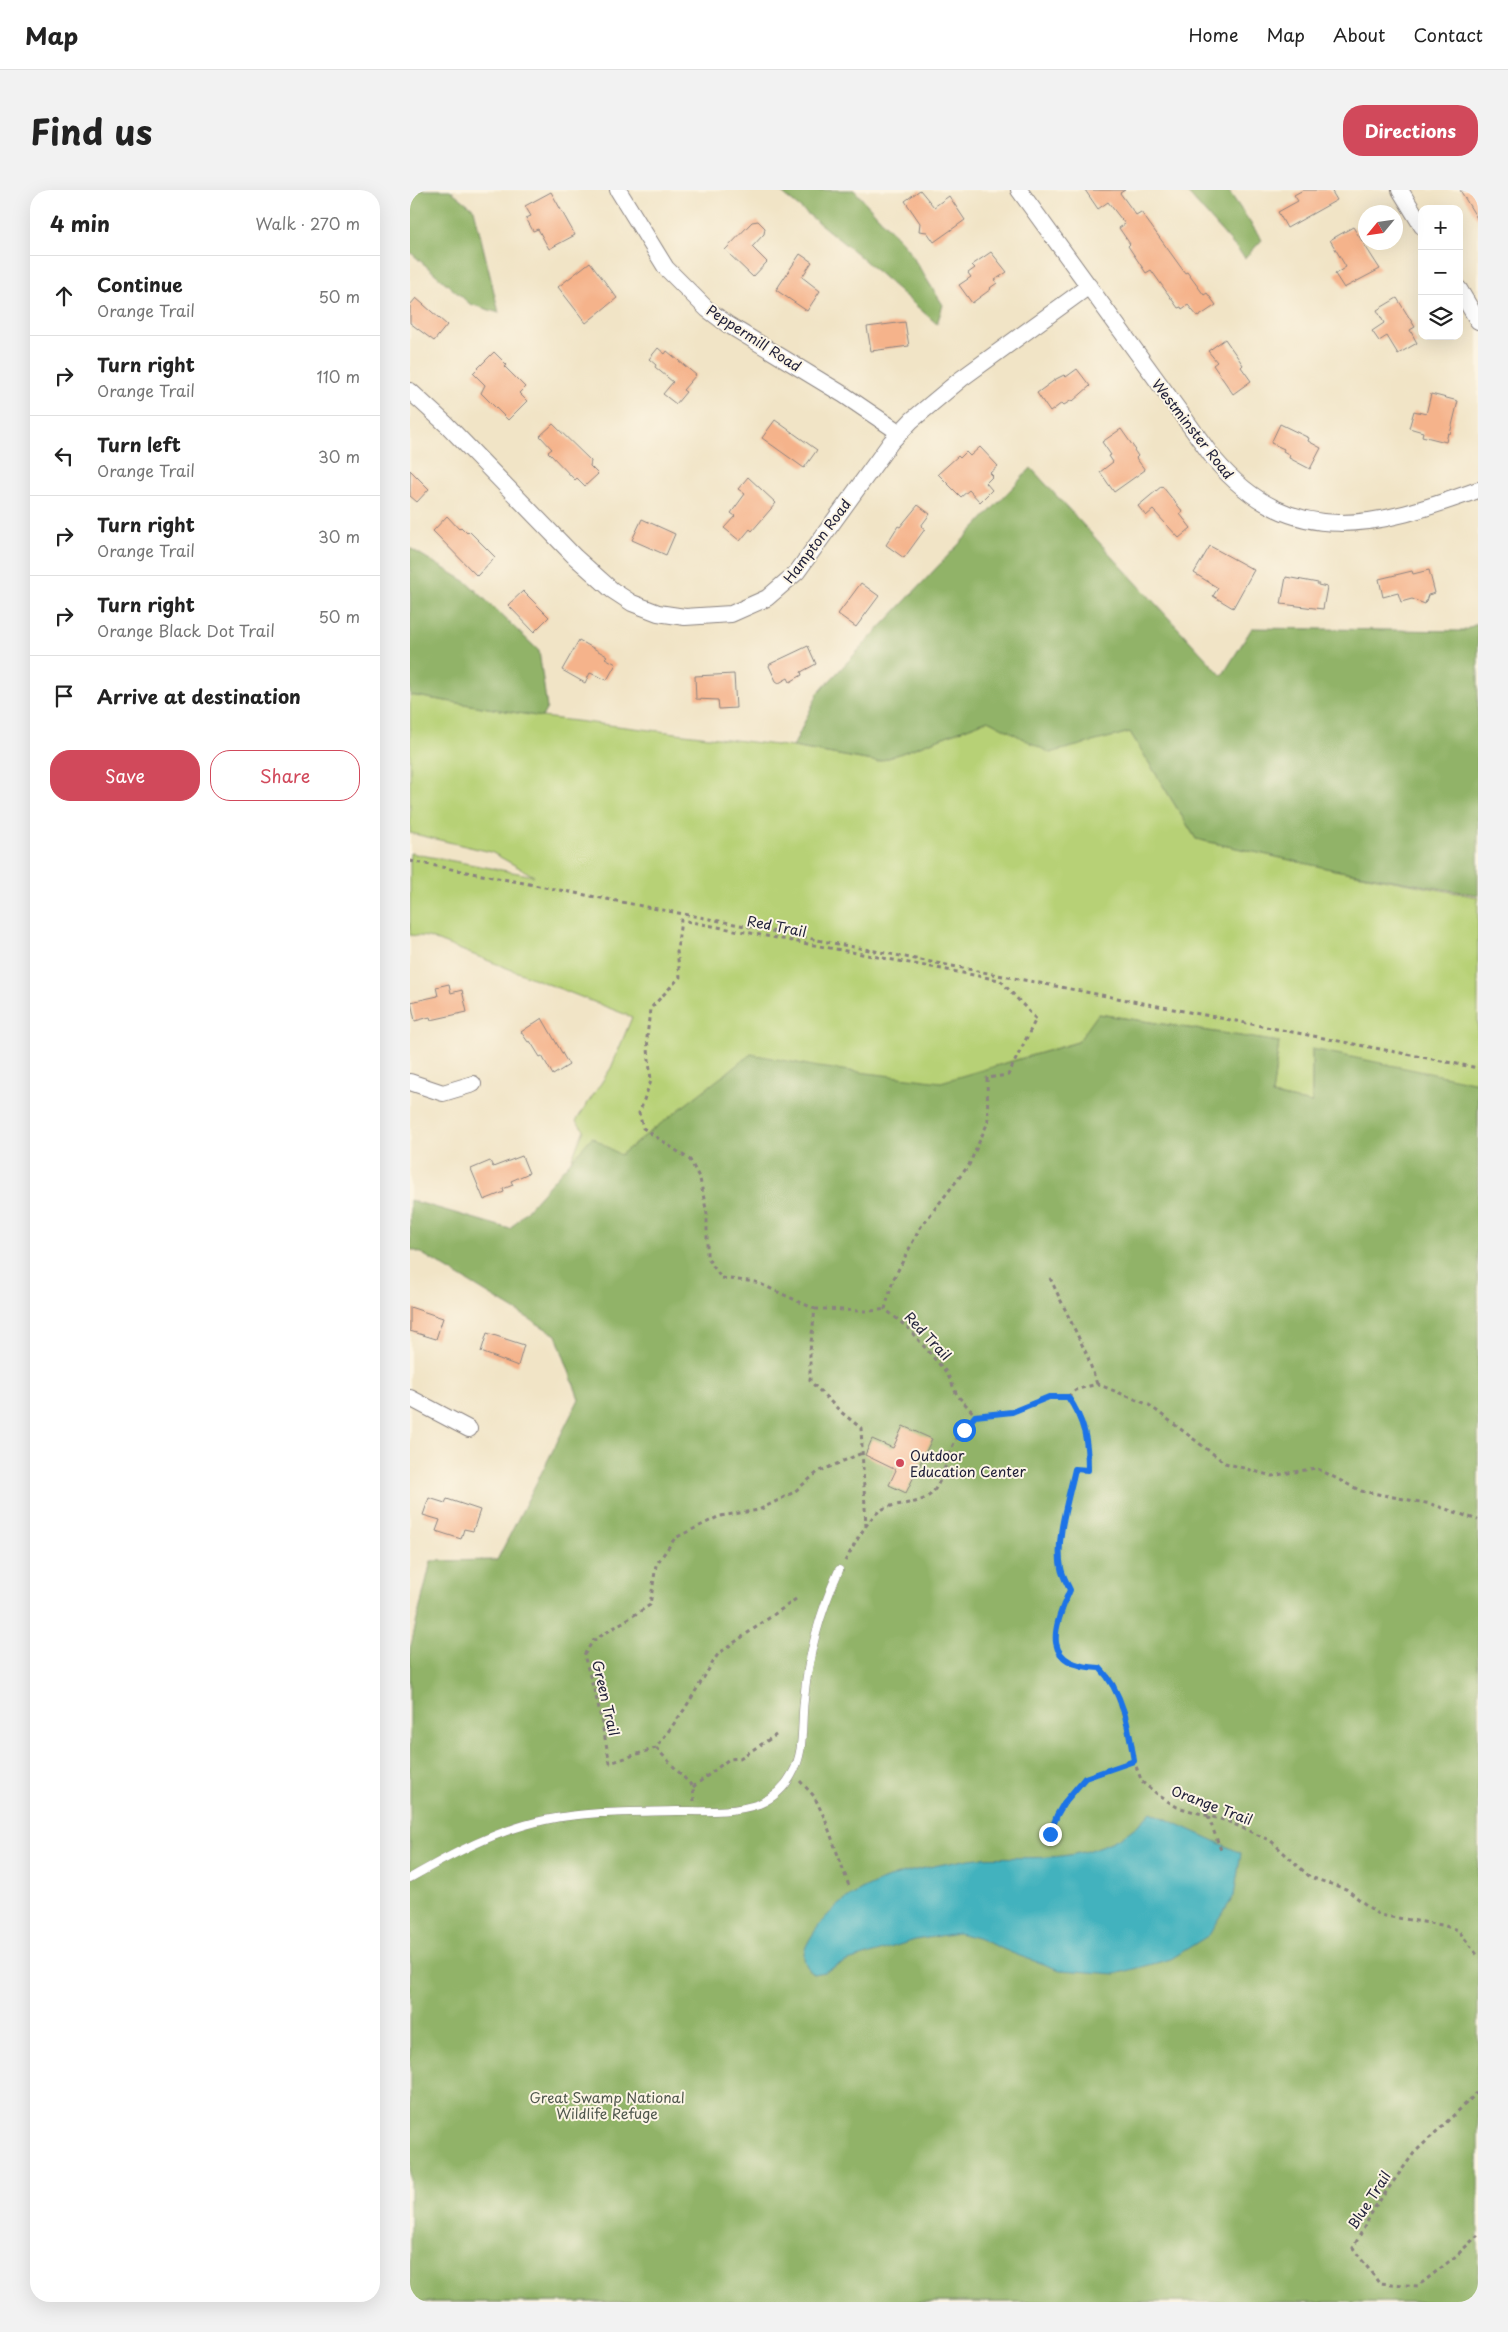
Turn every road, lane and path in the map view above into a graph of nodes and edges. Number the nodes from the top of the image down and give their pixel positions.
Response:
1 (618, 190) edge
2 (1019, 190) edge
3 (1400, 190) edge
4 (1418, 219) edge
5 (1089, 286) junction
6 (1463, 295) edge
7 (1478, 321) edge
8 (410, 391) edge
9 (900, 433) junction
10 (1478, 490) edge
11 (410, 861) edge
12 (1478, 1068) edge
13 (410, 1082) edge
14 (473, 1084) dead end
15 (1050, 1278) dead end
16 (815, 1309) junction
17 (885, 1309) junction
18 (1097, 1384) junction
19 (1068, 1397) junction
20 (410, 1398) edge
21 (975, 1416) junction
22 (469, 1429) dead end
23 (862, 1453) junction
24 (1478, 1520) edge
25 (866, 1527) junction
26 (839, 1570) joint
27 (796, 1599) dead end
28 (776, 1735) dead end
29 (656, 1748) junction
30 (1134, 1761) junction
31 (793, 1774) junction
32 (693, 1787) junction
33 (694, 1811) junction
34 (1208, 1816) junction
35 (1050, 1834) dead end
36 (1221, 1850) dead end
37 (410, 1878) edge
38 (849, 1886) dead end
39 (1477, 1955) edge
40 (1478, 2092) edge
41 (1478, 2235) edge

1 - 9 street, Peppermill Road
2 - 5 street, Westminster Road
3 - 4 street
5 - 9 street, Hampton Road
5 - 10 street, Westminster Road
6 - 7 street
8 - 9 street, Hampton Road
11 - 12 path
13 - 14 street
15 - 18 path
16 - 17 path
16 - 17 path, Red Trail
16 - 23 path
17 - 21 path, Red Trail
18 - 19 path
18 - 24 path
19 - 21 path
19 - 30 path, Orange Trail
20 - 22 street
21 - 25 path
23 - 25 path
23 - 29 path, Green Trail
25 - 26 path
26 - 31 lane
27 - 29 path
28 - 32 path
29 - 32 path
30 - 34 path, Orange Trail
30 - 35 path
31 - 33 lane
31 - 38 path
32 - 33 path
33 - 37 lane
34 - 36 path
34 - 39 path, Orange Trail
40 - 41 path, Blue Trail

